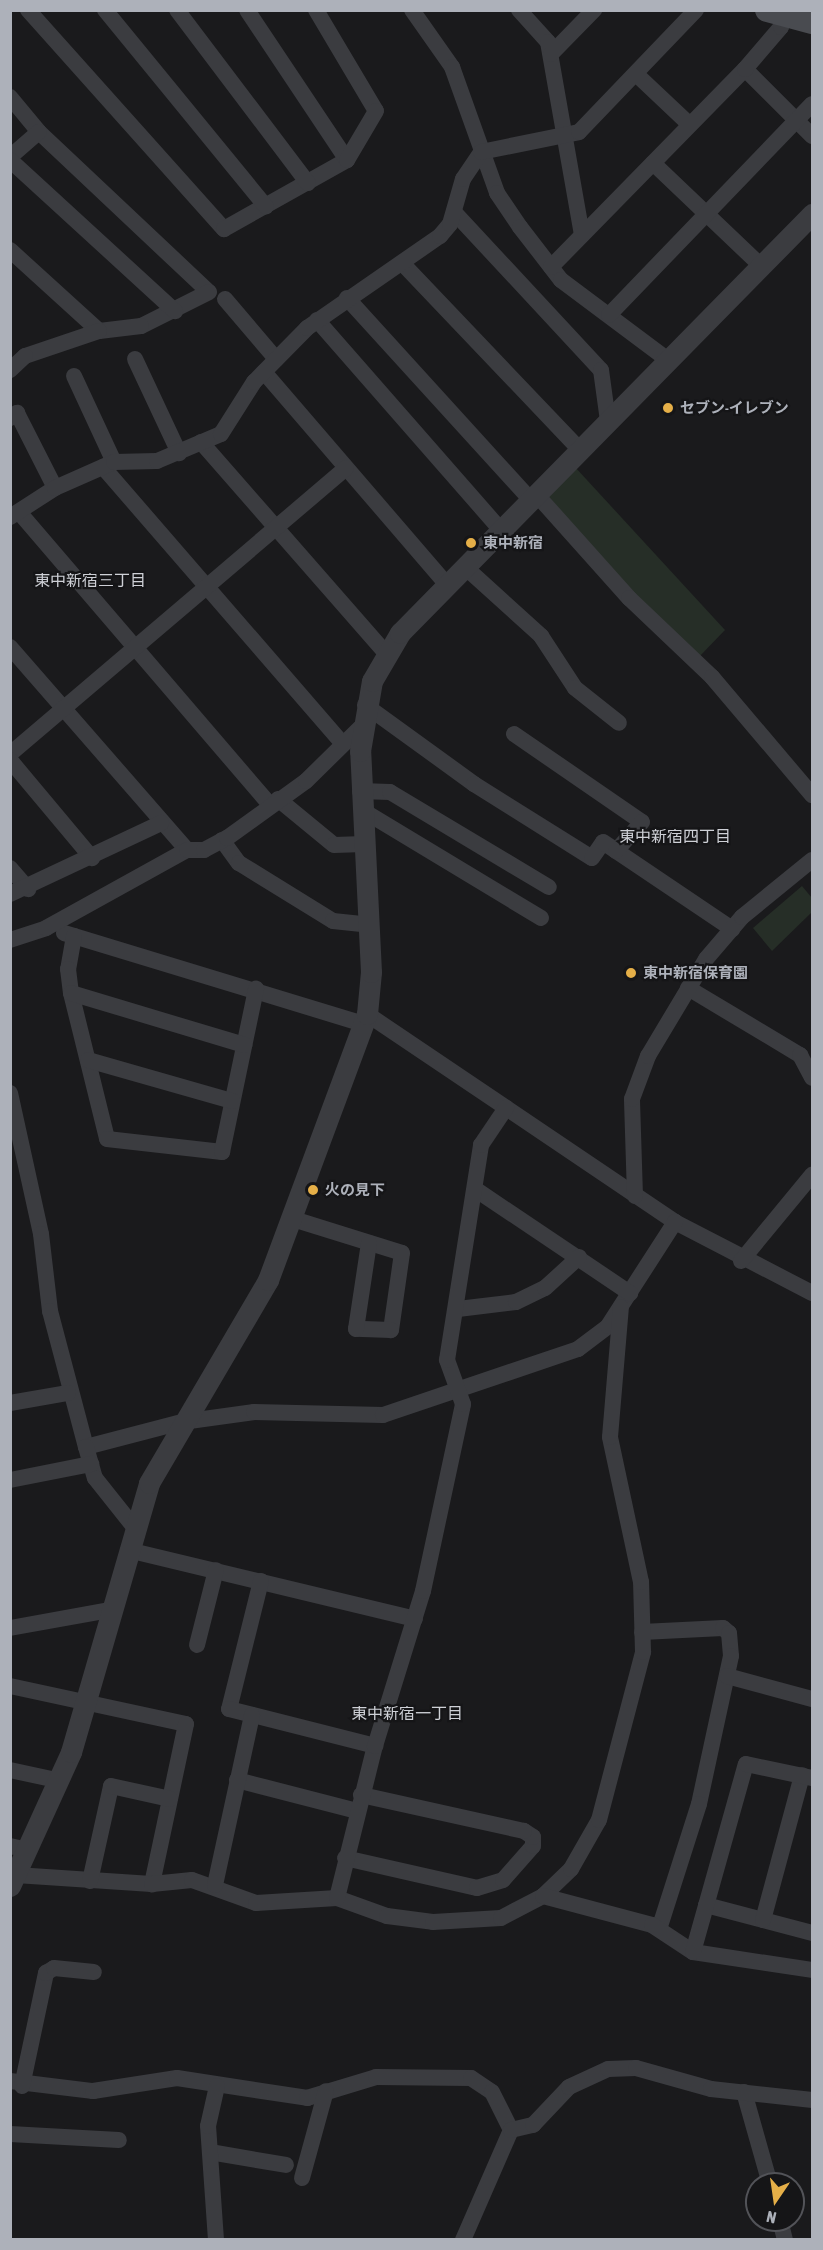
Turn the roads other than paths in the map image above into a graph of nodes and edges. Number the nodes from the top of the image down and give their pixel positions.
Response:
1 (28, 10) edge
2 (105, 10) edge
3 (177, 10) edge
4 (247, 10) edge
5 (315, 10) edge
6 (412, 10) edge
7 (519, 10) edge
8 (594, 10) edge
9 (696, 10) edge
10 (778, 12) edge
11 (813, 22) edge
12 (551, 54) junction
13 (745, 69) junction
14 (636, 74) junction
15 (10, 96) edge
16 (813, 104) edge
17 (797, 121) junction
18 (689, 124) junction
19 (39, 132) junction
20 (563, 134) junction
21 (813, 136) edge
22 (481, 152) junction
23 (10, 158) edge
24 (347, 160) junction
25 (653, 163) junction
26 (308, 183) junction
27 (266, 207) junction
28 (454, 212) junction
29 (704, 212) junction
30 (813, 214) edge
31 (582, 234) junction
32 (10, 250) edge
33 (403, 264) junction
34 (761, 266) junction
35 (551, 267) junction
36 (347, 298) junction
37 (225, 300) dead end
38 (175, 310) junction
39 (609, 315) junction
40 (317, 320) junction
41 (99, 331) junction
42 (135, 359) dead end
43 (276, 359) junction
44 (668, 360) junction
45 (10, 370) edge
46 (264, 372) junction
47 (74, 376) dead end
48 (10, 417) edge
49 (608, 421) junction
50 (201, 442) junction
51 (580, 450) junction
52 (179, 453) junction
53 (108, 464) junction
54 (346, 468) junction
55 (55, 488) junction
56 (533, 497) junction
57 (14, 515) edge
58 (276, 527) junction
59 (501, 530) junction
60 (465, 567) junction
61 (447, 585) junction
62 (204, 588) junction
63 (10, 647) edge
64 (136, 649) junction
65 (386, 653) junction
66 (365, 705) junction
67 (62, 710) junction
68 (619, 723) dead end
69 (360, 728) junction
70 (514, 734) dead end
71 (341, 742) junction
72 (10, 754) edge
73 (10, 759) edge
74 (813, 795) edge
75 (361, 800) junction
76 (274, 801) junction
77 (162, 823) junction
78 (222, 840) junction
79 (364, 844) junction
80 (187, 850) junction
81 (616, 851) junction
82 (92, 858) junction
83 (813, 860) edge
84 (10, 868) edge
85 (549, 887) dead end
86 (28, 889) junction
87 (10, 894) edge
88 (541, 918) dead end
89 (369, 925) junction
90 (46, 928) junction
91 (732, 929) junction
92 (74, 936) junction
93 (10, 940) edge
94 (688, 988) junction
95 (256, 989) junction
96 (70, 993) junction
97 (365, 1019) junction
98 (244, 1045) junction
99 (88, 1060) junction
100 (813, 1078) edge
101 (10, 1093) edge
102 (232, 1101) junction
103 (506, 1108) junction
104 (813, 1175) edge
105 (475, 1189) junction
106 (635, 1196) junction
107 (293, 1219) junction
108 (675, 1222) junction
109 (369, 1243) junction
110 (579, 1257) junction
111 (741, 1260) junction
112 (813, 1293) edge
113 (626, 1300) junction
114 (458, 1309) junction
115 (457, 1387) junction
116 (68, 1393) junction
117 (10, 1403) edge
118 (182, 1422) junction
119 (86, 1447) junction
120 (91, 1464) junction
121 (10, 1480) edge
122 (134, 1527) junction
123 (128, 1550) junction
124 (216, 1570) junction
125 (261, 1581) junction
126 (110, 1610) junction
127 (415, 1619) junction
128 (10, 1628) edge
129 (642, 1632) junction
130 (197, 1645) dead end
131 (727, 1676) junction
132 (10, 1686) edge
133 (813, 1699) edge
134 (85, 1701) junction
135 (252, 1715) junction
136 (375, 1746) junction
137 (10, 1770) edge
138 (807, 1776) edge
139 (237, 1780) junction
140 (61, 1781) junction
141 (170, 1799) junction
142 (359, 1803) junction
143 (20, 1848) edge
144 (345, 1858) junction
145 (13, 1880) edge
146 (90, 1881) junction
147 (152, 1884) junction
148 (216, 1886) junction
149 (543, 1896) junction
150 (337, 1898) junction
151 (706, 1905) junction
152 (763, 1920) junction
153 (659, 1929) junction
154 (813, 1933) edge
155 (693, 1952) junction
156 (813, 1970) edge
157 (94, 1972) dead end
158 (16, 2084) edge
159 (217, 2086) junction
160 (326, 2091) junction
161 (744, 2092) junction
162 (813, 2100) edge
163 (511, 2130) junction
164 (10, 2134) edge
165 (119, 2140) dead end
166 (210, 2152) junction
167 (286, 2165) dead end
168 (767, 2172) edge
169 (302, 2178) dead end
170 (216, 2240) edge
171 (463, 2240) edge

1 - 27 street
2 - 27 street
3 - 26 street
4 - 24 street
5 - 24 street
6 - 22 street
7 - 12 street
8 - 12 street
9 - 14 street
10 - 11 main road
10 - 13 street
12 - 20 street
13 - 17 street
13 - 18 street
14 - 18 street
14 - 20 street
15 - 19 street
16 - 17 street
17 - 21 street
17 - 29 street
18 - 25 street
19 - 23 street
19 - 38 street
20 - 22 street
20 - 31 street
22 - 28 street
22 - 35 street
23 - 38 street
24 - 26 street
25 - 29 street
25 - 31 street
26 - 27 street
28 - 33 street
28 - 49 street
29 - 34 street
29 - 39 street
30 - 34 street
31 - 35 street
32 - 41 street
33 - 36 street
33 - 51 street
34 - 44 street
35 - 39 street
36 - 40 street
36 - 56 street
37 - 43 street
38 - 41 street
39 - 44 street
40 - 43 street
40 - 59 street
41 - 45 street
42 - 52 street
43 - 46 street
44 - 49 street
46 - 50 street
46 - 54 street
47 - 53 street
48 - 55 street
49 - 51 street
50 - 52 street
50 - 58 street
51 - 56 street
52 - 53 street
53 - 55 street
53 - 62 street
54 - 58 street
54 - 61 street
55 - 57 street
56 - 59 street
56 - 74 street
57 - 64 street
58 - 62 street
58 - 65 street
59 - 60 street
60 - 61 street
60 - 68 street
61 - 65 street
62 - 64 street
62 - 71 street
63 - 67 street
64 - 67 street
64 - 76 street
65 - 66 street
66 - 69 street
66 - 81 street
67 - 72 street
67 - 77 street
69 - 71 street
69 - 75 street
70 - 81 street
71 - 76 street
73 - 82 street
75 - 79 street
75 - 85 street
75 - 88 street
76 - 78 street
76 - 79 street
77 - 80 street
77 - 82 street
78 - 80 street
78 - 89 street
79 - 89 street
80 - 90 street
81 - 91 street
82 - 86 street
83 - 91 street
84 - 86 street
86 - 87 street
89 - 97 street
90 - 92 street
90 - 93 street
91 - 94 street
92 - 95 street
92 - 96 street
94 - 100 street
94 - 106 street
95 - 97 street
95 - 98 street
96 - 98 street
96 - 99 street
97 - 103 street
97 - 107 street
98 - 102 street
99 - 102 street
99 - 102 street
101 - 116 street
103 - 105 street
103 - 106 street
104 - 111 street
105 - 110 street
105 - 114 street
106 - 108 street
107 - 109 street
107 - 118 street
108 - 111 street
108 - 113 street
109 - 109 street
110 - 113 street
110 - 114 street
111 - 112 street
113 - 115 street
113 - 129 street
114 - 115 street
115 - 118 street
115 - 127 street
116 - 117 street
116 - 119 street
118 - 119 street
118 - 122 street
119 - 120 street
120 - 121 street
120 - 122 street
122 - 123 street
123 - 124 street
123 - 126 street
124 - 125 street
124 - 130 street
125 - 127 street
125 - 135 street
126 - 128 street
126 - 134 street
127 - 136 street
129 - 131 street
129 - 149 street
131 - 133 street
131 - 153 street
132 - 134 street
134 - 140 street
134 - 141 street
135 - 136 street
135 - 139 street
136 - 142 street
137 - 140 street
138 - 151 street
138 - 152 street
139 - 142 street
139 - 148 street
140 - 143 street
141 - 146 street
141 - 147 street
142 - 144 street
142 - 144 street
143 - 145 street
144 - 150 street
145 - 146 street
146 - 147 street
147 - 148 street
148 - 150 street
149 - 150 street
149 - 153 street
151 - 152 street
151 - 155 street
152 - 154 street
153 - 155 street
155 - 156 street
157 - 158 street
158 - 159 street
159 - 160 street
159 - 166 street
160 - 163 street
160 - 169 street
161 - 162 street
161 - 163 street
161 - 168 street
163 - 171 street
164 - 165 street
166 - 167 street
166 - 170 street

